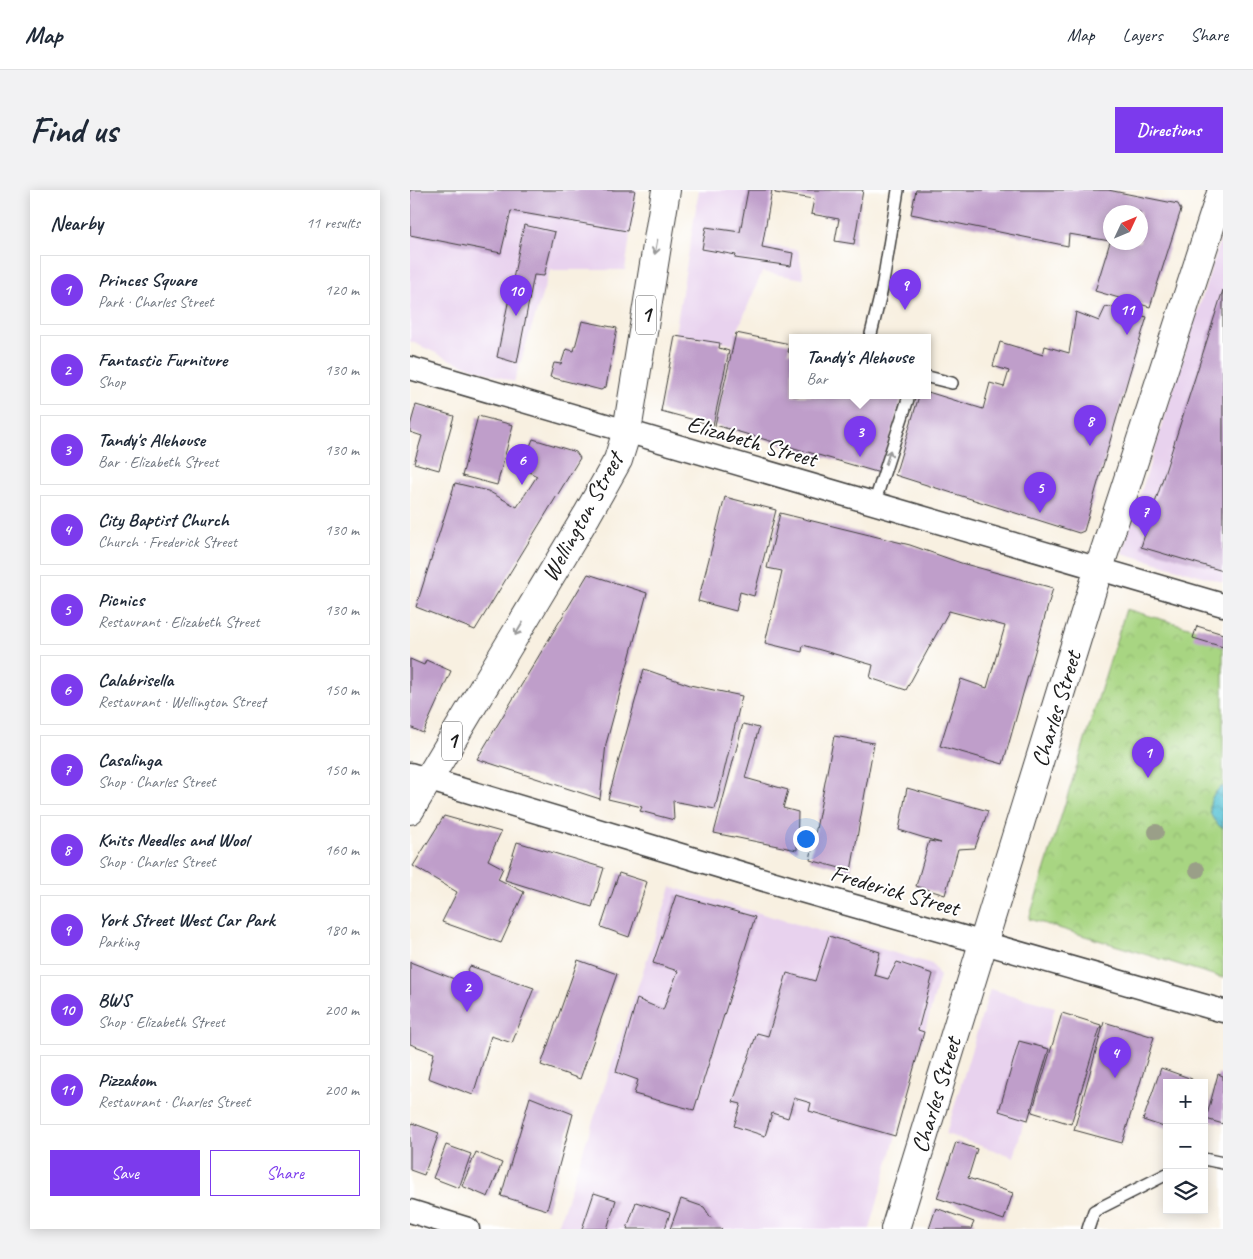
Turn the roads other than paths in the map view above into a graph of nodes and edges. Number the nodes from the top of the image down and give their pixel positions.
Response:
1 (666, 190) edge
2 (898, 190) edge
3 (1222, 190) edge
4 (871, 334) edge
5 (410, 368) edge
6 (931, 378) edge
7 (952, 383) dead end
8 (907, 399) edge
9 (627, 431) junction
10 (874, 504) junction
11 (1099, 569) junction
12 (1223, 606) edge
13 (419, 777) edge
14 (410, 810) edge
15 (984, 942) junction
16 (1223, 1011) edge
17 (1208, 1160) edge
18 (1223, 1163) edge
19 (1163, 1176) edge
20 (410, 1211) edge
21 (468, 1229) edge
22 (895, 1229) edge
23 (1088, 1229) edge

1 -> 9 main road, Wellington Street / 1
2 - 4 lane
3 - 11 main road, Charles Street
5 - 9 street, Elizabeth Street
6 - 7 lane
10 -> 8 lane
9 - 10 street, Elizabeth Street
9 -> 13 main road, Wellington Street / 1
10 - 11 street, Elizabeth Street
11 - 12 street, Elizabeth Street
11 - 15 main road, Charles Street
13 - 14 main road, Wellington Street / 1
13 - 15 street, Frederick Street
15 - 16 street, Frederick Street
15 - 22 main road, Charles Street
17 - 18 lane
19 - 23 lane
20 - 21 street

